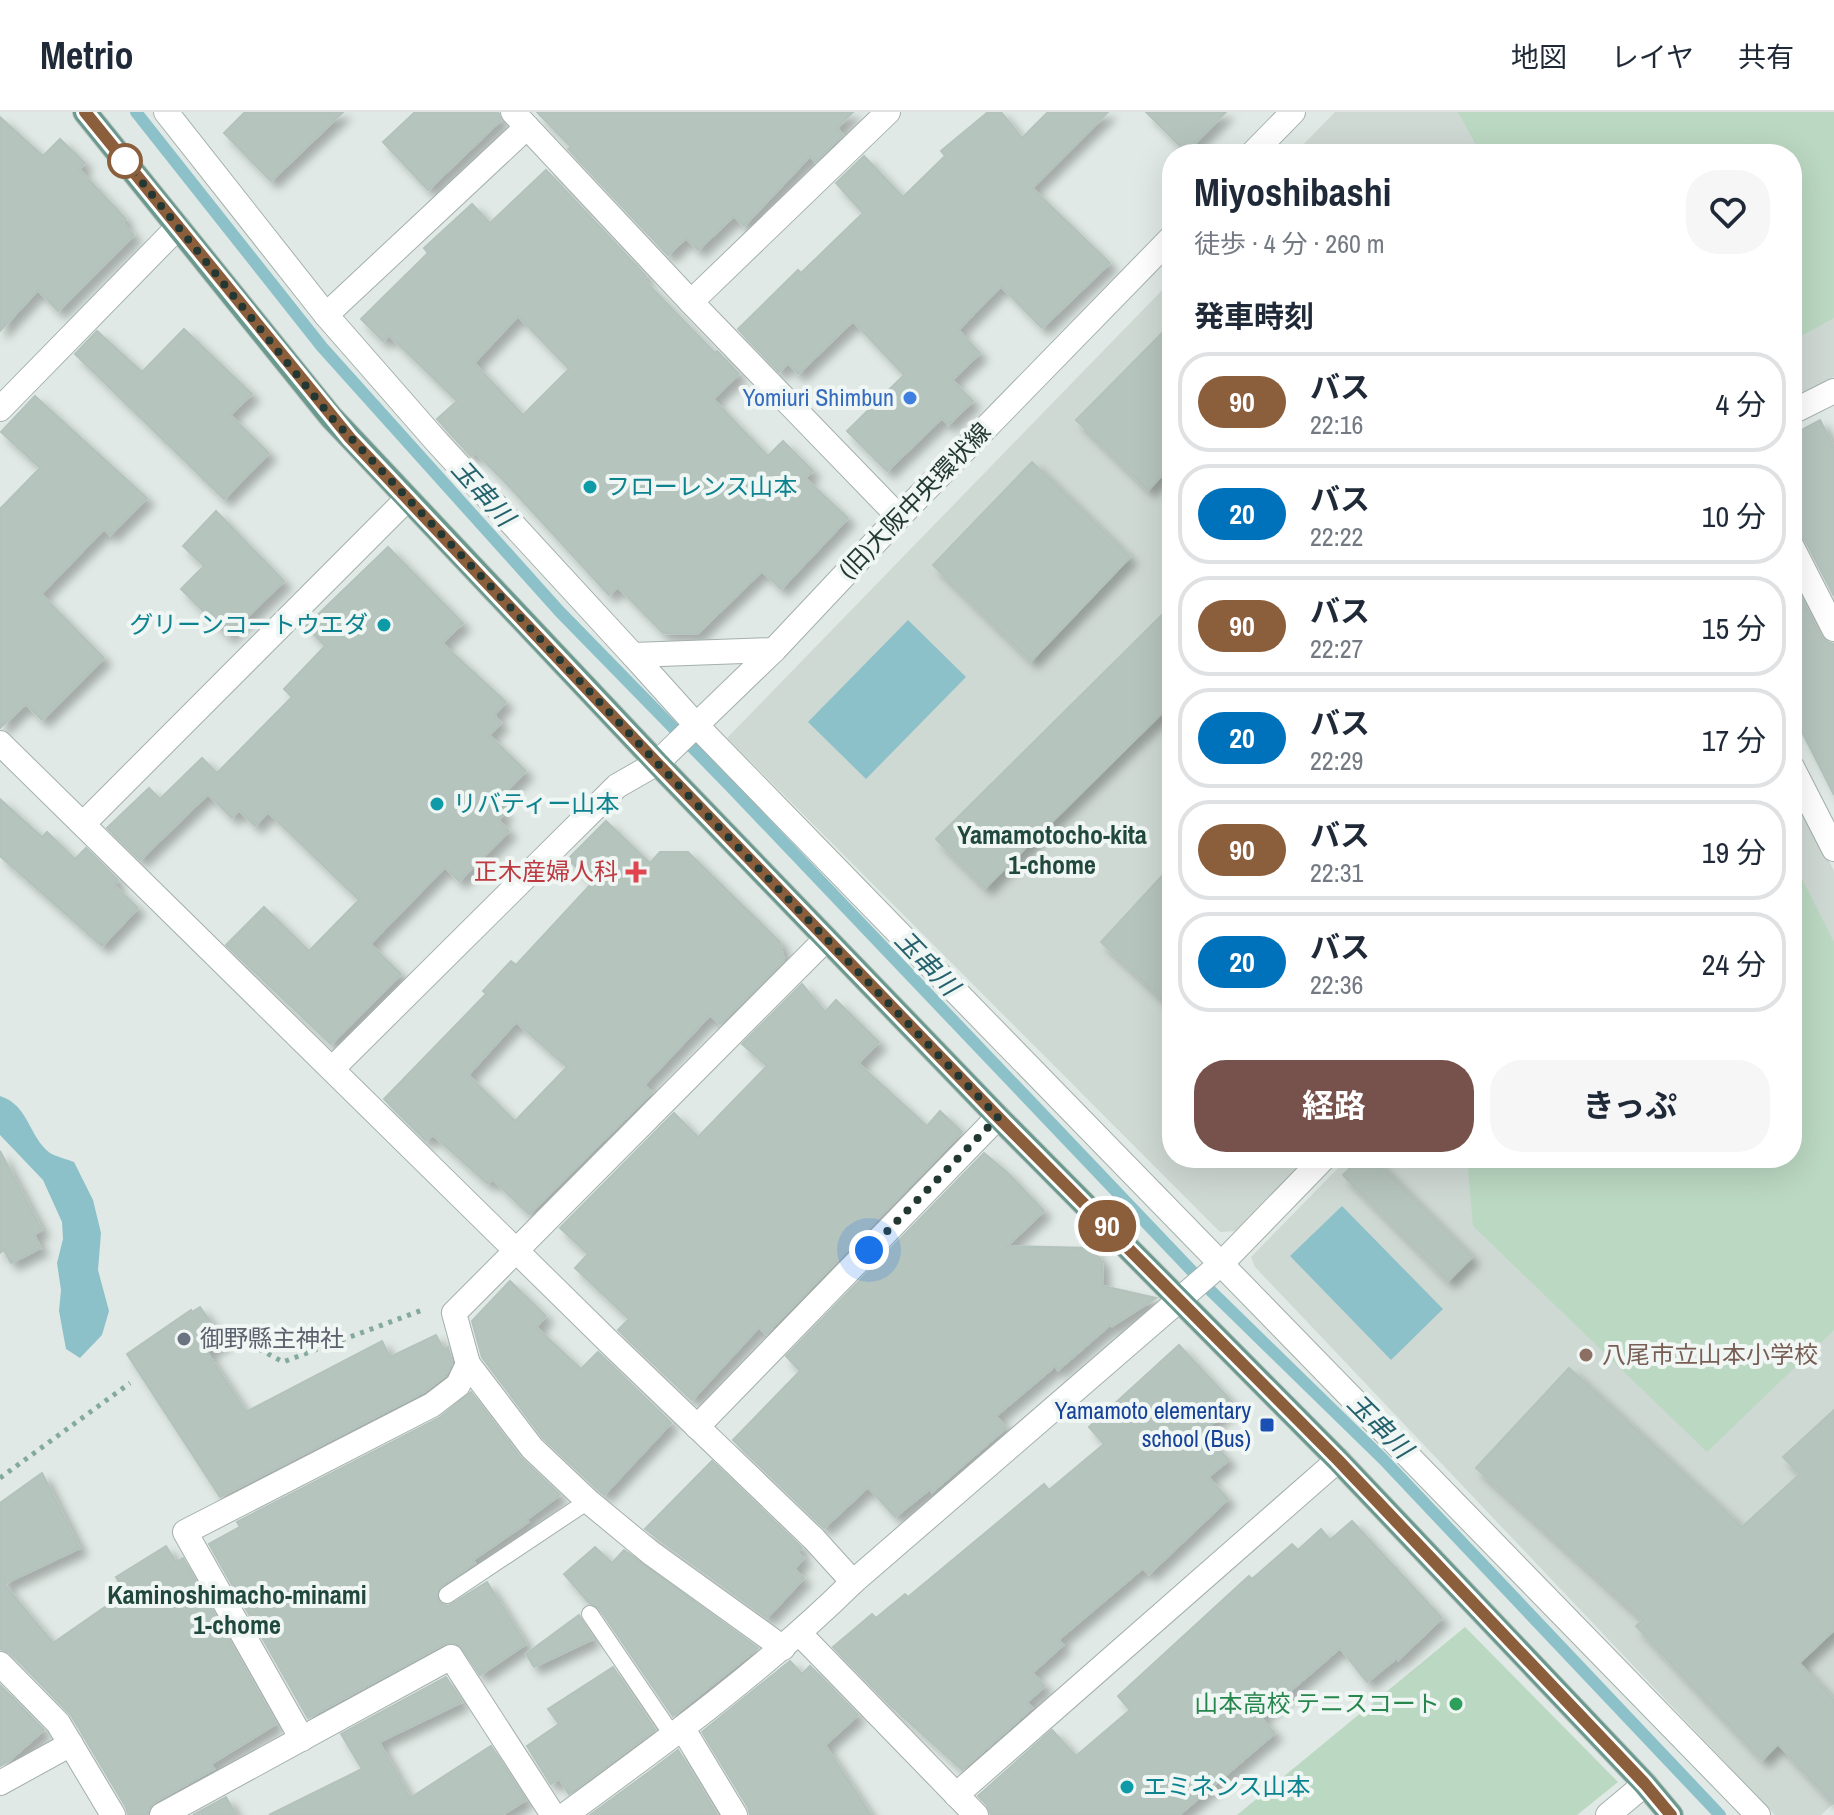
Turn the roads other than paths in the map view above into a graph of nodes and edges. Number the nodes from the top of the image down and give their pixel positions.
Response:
1 (85, 112) edge
2 (166, 112) edge
3 (888, 112) edge
4 (1293, 112) edge
5 (520, 120) edge
6 (1262, 144) edge
7 (178, 227) junction
8 (1162, 247) edge
9 (691, 302) junction
10 (326, 315) junction
11 (1834, 391) edge
12 (1802, 407) edge
13 (0, 409) edge
14 (407, 499) junction
15 (899, 517) junction
16 (1802, 567) edge
17 (1834, 629) edge
18 (774, 650) junction
19 (633, 655) junction
20 (697, 726) junction
21 (0, 743) edge
22 (657, 763) junction
23 (1802, 787) edge
24 (83, 824) junction
25 (1834, 849) edge
26 (826, 939) junction
27 (333, 1068) junction
28 (998, 1117) junction
29 (1314, 1168) edge
30 (516, 1249) junction
31 (1223, 1262) junction
32 (1181, 1299) junction
33 (468, 1364) junction
34 (697, 1427) junction
35 (1338, 1460) junction
36 (588, 1501) junction
37 (853, 1582) junction
38 (447, 1595) dead end
39 (590, 1614) dead end
40 (791, 1641) junction
41 (0, 1664) edge
42 (678, 1733) junction
43 (302, 1739) junction
44 (71, 1744) junction
45 (0, 1783) edge
46 (1645, 1784) junction
47 (956, 1795) junction
48 (113, 1815) edge
49 (162, 1815) edge
50 (553, 1815) edge
51 (565, 1815) edge
52 (735, 1815) edge
53 (976, 1815) edge
54 (1608, 1815) edge
55 (1671, 1815) edge
56 (1758, 1815) edge

1 - 7 main road
2 - 10 street
3 - 9 street
4 - 6 street
5 - 9 street
5 - 10 street
7 - 13 street
7 - 14 main road
8 - 15 street, (旧)大阪中央環状線
9 - 15 street
10 - 19 street
11 - 12 street
14 - 22 main road
14 - 24 street
15 - 18 street, (旧)大阪中央環状線
16 - 17 street
18 - 19 street
18 - 20 street, (旧)大阪中央環状線
19 - 20 street
20 - 22 street, (旧)大阪中央環状線
20 - 31 street
21 - 24 street
22 - 26 main road
22 - 27 street, (旧)大阪中央環状線
23 - 25 street
24 - 27 street
26 - 28 main road
26 - 30 street
27 - 30 street
28 - 32 main road
28 - 34 street
29 - 31 street
30 - 33 street
30 - 34 street
31 - 32 street
31 - 56 street
32 - 35 main road
32 - 37 street
33 - 36 street
33 - 43 street
34 - 37 street
35 - 46 main road
35 - 47 street
36 - 38 lane
36 - 40 street
37 - 40 street
39 - 42 lane
40 - 42 street
40 - 47 street
41 - 44 street
42 - 51 street
42 - 52 street
43 - 49 street
43 - 50 street
44 - 45 street
44 - 48 street
46 - 54 street
46 - 55 main road
47 - 53 street

